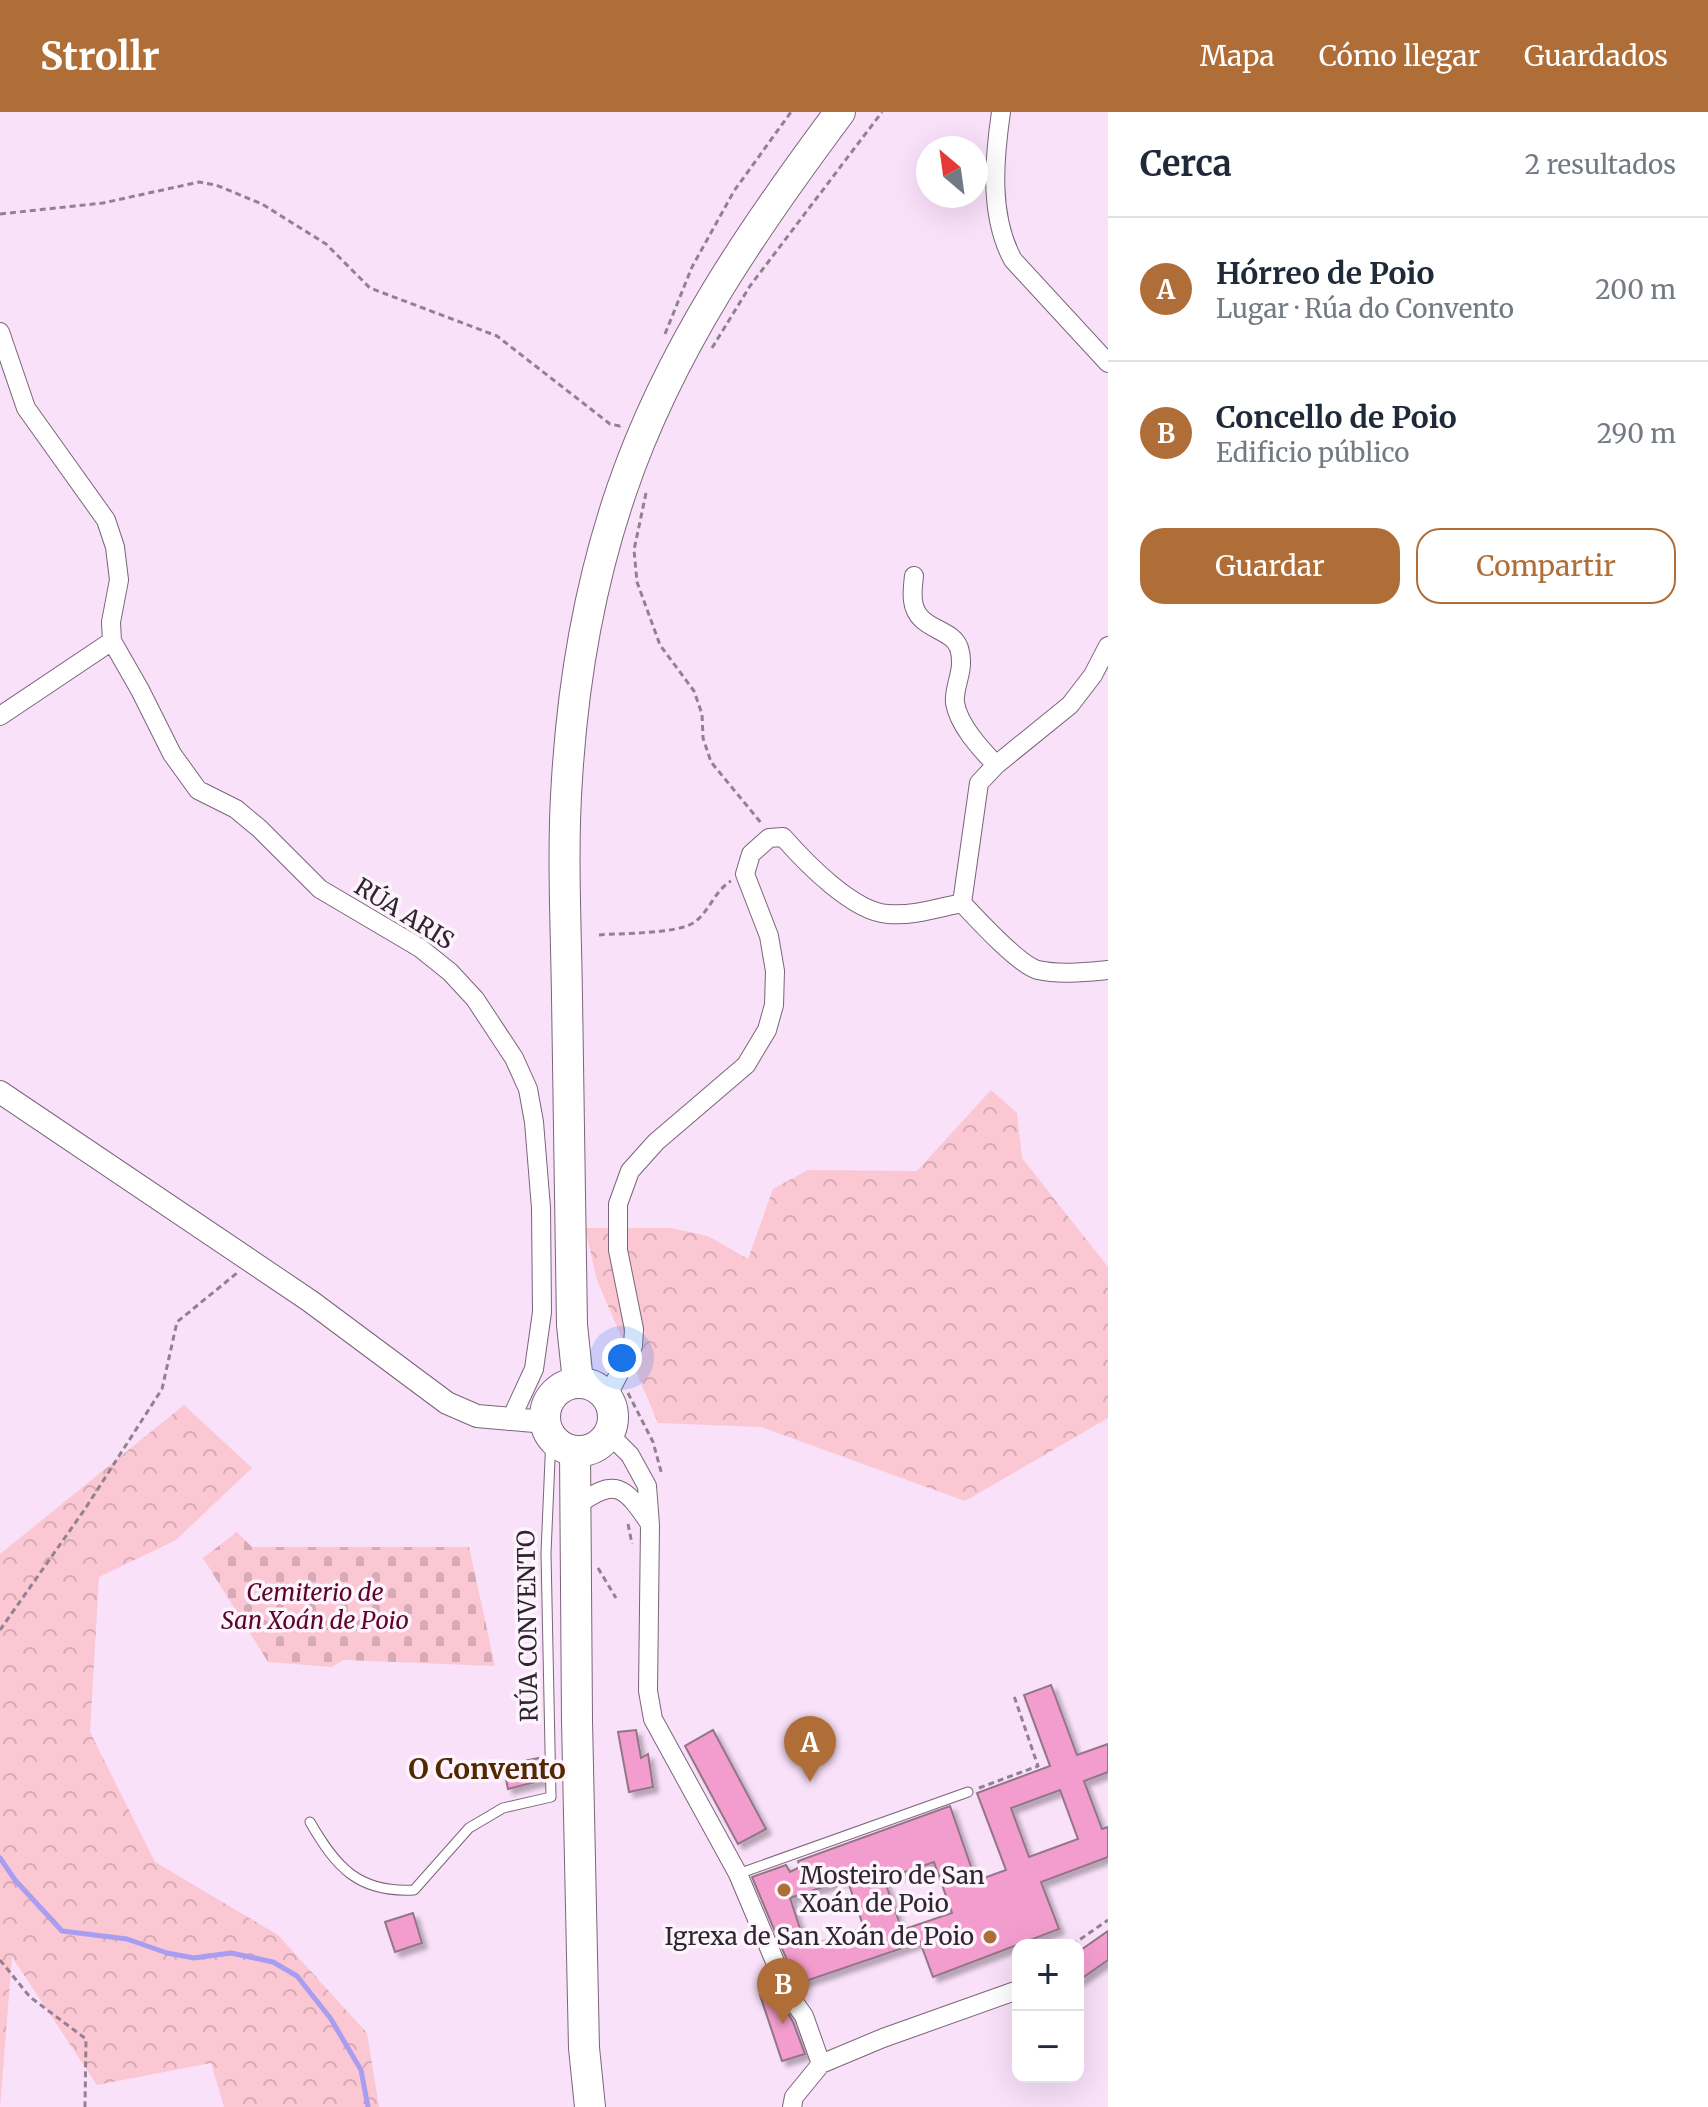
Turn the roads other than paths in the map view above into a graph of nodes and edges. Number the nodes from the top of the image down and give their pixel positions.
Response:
1 (840, 112) edge
2 (1001, 112) edge
3 (0, 332) edge
4 (1108, 363) edge
5 (914, 576) dead end
6 (112, 641) junction
7 (1108, 646) edge
8 (0, 716) edge
9 (996, 765) junction
10 (962, 903) junction
11 (1108, 970) edge
12 (0, 1092) edge
13 (578, 1382) junction
14 (607, 1397) junction
15 (510, 1421) junction
16 (609, 1434) junction
17 (557, 1436) junction
18 (575, 1507) junction
19 (650, 1525) junction
20 (968, 1792) road end
21 (310, 1822) dead end
22 (738, 1874) junction
23 (1012, 1992) edge
24 (821, 2064) junction
25 (590, 2107) edge
26 (792, 2107) edge

1 - 13 highway
2 - 4 street
3 - 6 street
5 - 9 street
6 - 8 street
6 - 15 street, RÚA ARIS
7 - 9 street
9 - 10 street
10 - 11 street
10 - 14 street
12 - 15 street
13 - 14 highway
13 - 17 highway
14 - 16 highway
15 - 17 street
16 - 17 highway
16 - 19 street
17 - 18 highway
17 - 21 lane, RÚA CONVENTO
18 - 19 street
18 - 25 highway
19 - 22 street
20 - 22 lane
22 - 24 street
23 - 24 street
24 - 26 street

